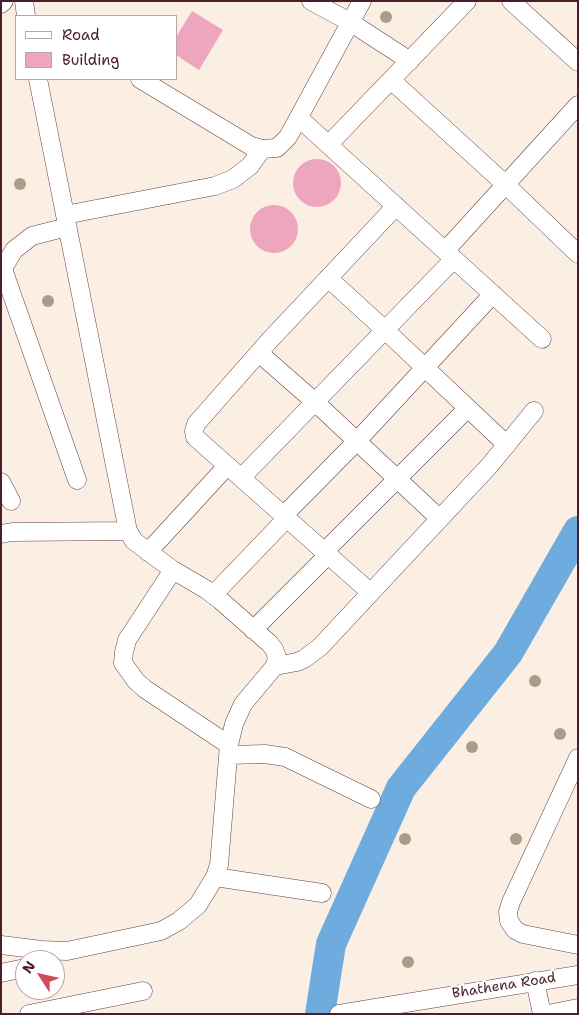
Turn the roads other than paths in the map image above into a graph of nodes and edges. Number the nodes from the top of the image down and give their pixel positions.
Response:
1 (4, 1) edge
2 (311, 1) edge
3 (362, 1) edge
4 (468, 1) edge
5 (511, 1) edge
6 (1, 4) edge
7 (350, 22) junction
8 (410, 61) junction
9 (578, 62) edge
10 (38, 80) edge
11 (142, 80) edge
12 (391, 80) junction
13 (578, 105) edge
14 (299, 118) junction
15 (329, 144) junction
16 (262, 149) junction
17 (505, 184) junction
18 (396, 206) junction
19 (66, 221) junction
20 (578, 254) edge
21 (450, 255) junction
22 (2, 271) edge
23 (328, 278) junction
24 (493, 294) junction
25 (385, 330) junction
26 (542, 339) dead end
27 (259, 353) junction
28 (425, 368) junction
29 (315, 402) junction
30 (468, 408) junction
31 (534, 411) dead end
32 (357, 441) junction
33 (506, 445) junction
34 (227, 466) junction
35 (241, 478) junction
36 (398, 479) junction
37 (77, 480) dead end
38 (1, 482) edge
39 (10, 501) dead end
40 (285, 517) junction
41 (440, 519) junction
42 (128, 531) junction
43 (1, 534) edge
44 (148, 552) junction
45 (326, 554) junction
46 (173, 570) junction
47 (370, 592) junction
48 (213, 595) junction
49 (253, 630) junction
50 (275, 666) junction
51 (229, 750) junction
52 (578, 758) edge
53 (371, 799) dead end
54 (215, 877) junction
55 (322, 893) dead end
56 (1, 945) edge
57 (578, 945) edge
58 (26, 950) edge
59 (65, 954) edge
60 (15, 970) edge
61 (1, 973) edge
62 (578, 975) edge
63 (535, 981) junction
64 (143, 991) dead end
65 (578, 1008) edge
66 (29, 1014) edge
67 (339, 1014) edge
68 (542, 1014) edge
69 (548, 1014) edge

1 - 6 street
2 - 7 street
3 - 7 street
4 - 8 street
5 - 9 street
7 - 8 street
7 - 14 street
8 - 12 street
10 - 19 street
11 - 16 street
12 - 15 street
12 - 17 street
13 - 17 street
14 - 15 street
14 - 16 street
15 - 18 street
16 - 19 street
17 - 20 street
17 - 21 street
18 - 21 street
18 - 23 street
19 - 22 street
19 - 42 street
21 - 24 street
21 - 25 street
22 - 37 street
23 - 25 street
23 - 27 street
24 - 26 street
24 - 28 street
25 - 28 street
25 - 29 street
27 - 29 street
27 - 34 street
28 - 30 street
28 - 32 street
29 - 32 street
29 - 35 street
30 - 33 street
30 - 36 street
31 - 33 street
32 - 36 street
32 - 40 street
33 - 41 street
34 - 35 street
34 - 44 street
35 - 40 street
36 - 41 street
36 - 45 street
38 - 39 street
40 - 45 street
40 - 48 street
41 - 47 street
42 - 43 street
42 - 44 street
44 - 46 street
45 - 47 street
45 - 49 street
46 - 48 street
46 - 51 street
47 - 50 street
48 - 49 street
49 - 50 street
50 - 51 street
51 - 53 street
51 - 54 street
52 - 57 street
54 - 55 street
54 - 59 street
56 - 58 street
60 - 61 street
62 - 63 street, Bhathena Road
63 - 67 street, Bhathena Road
63 - 68 street
64 - 66 street
65 - 69 street

